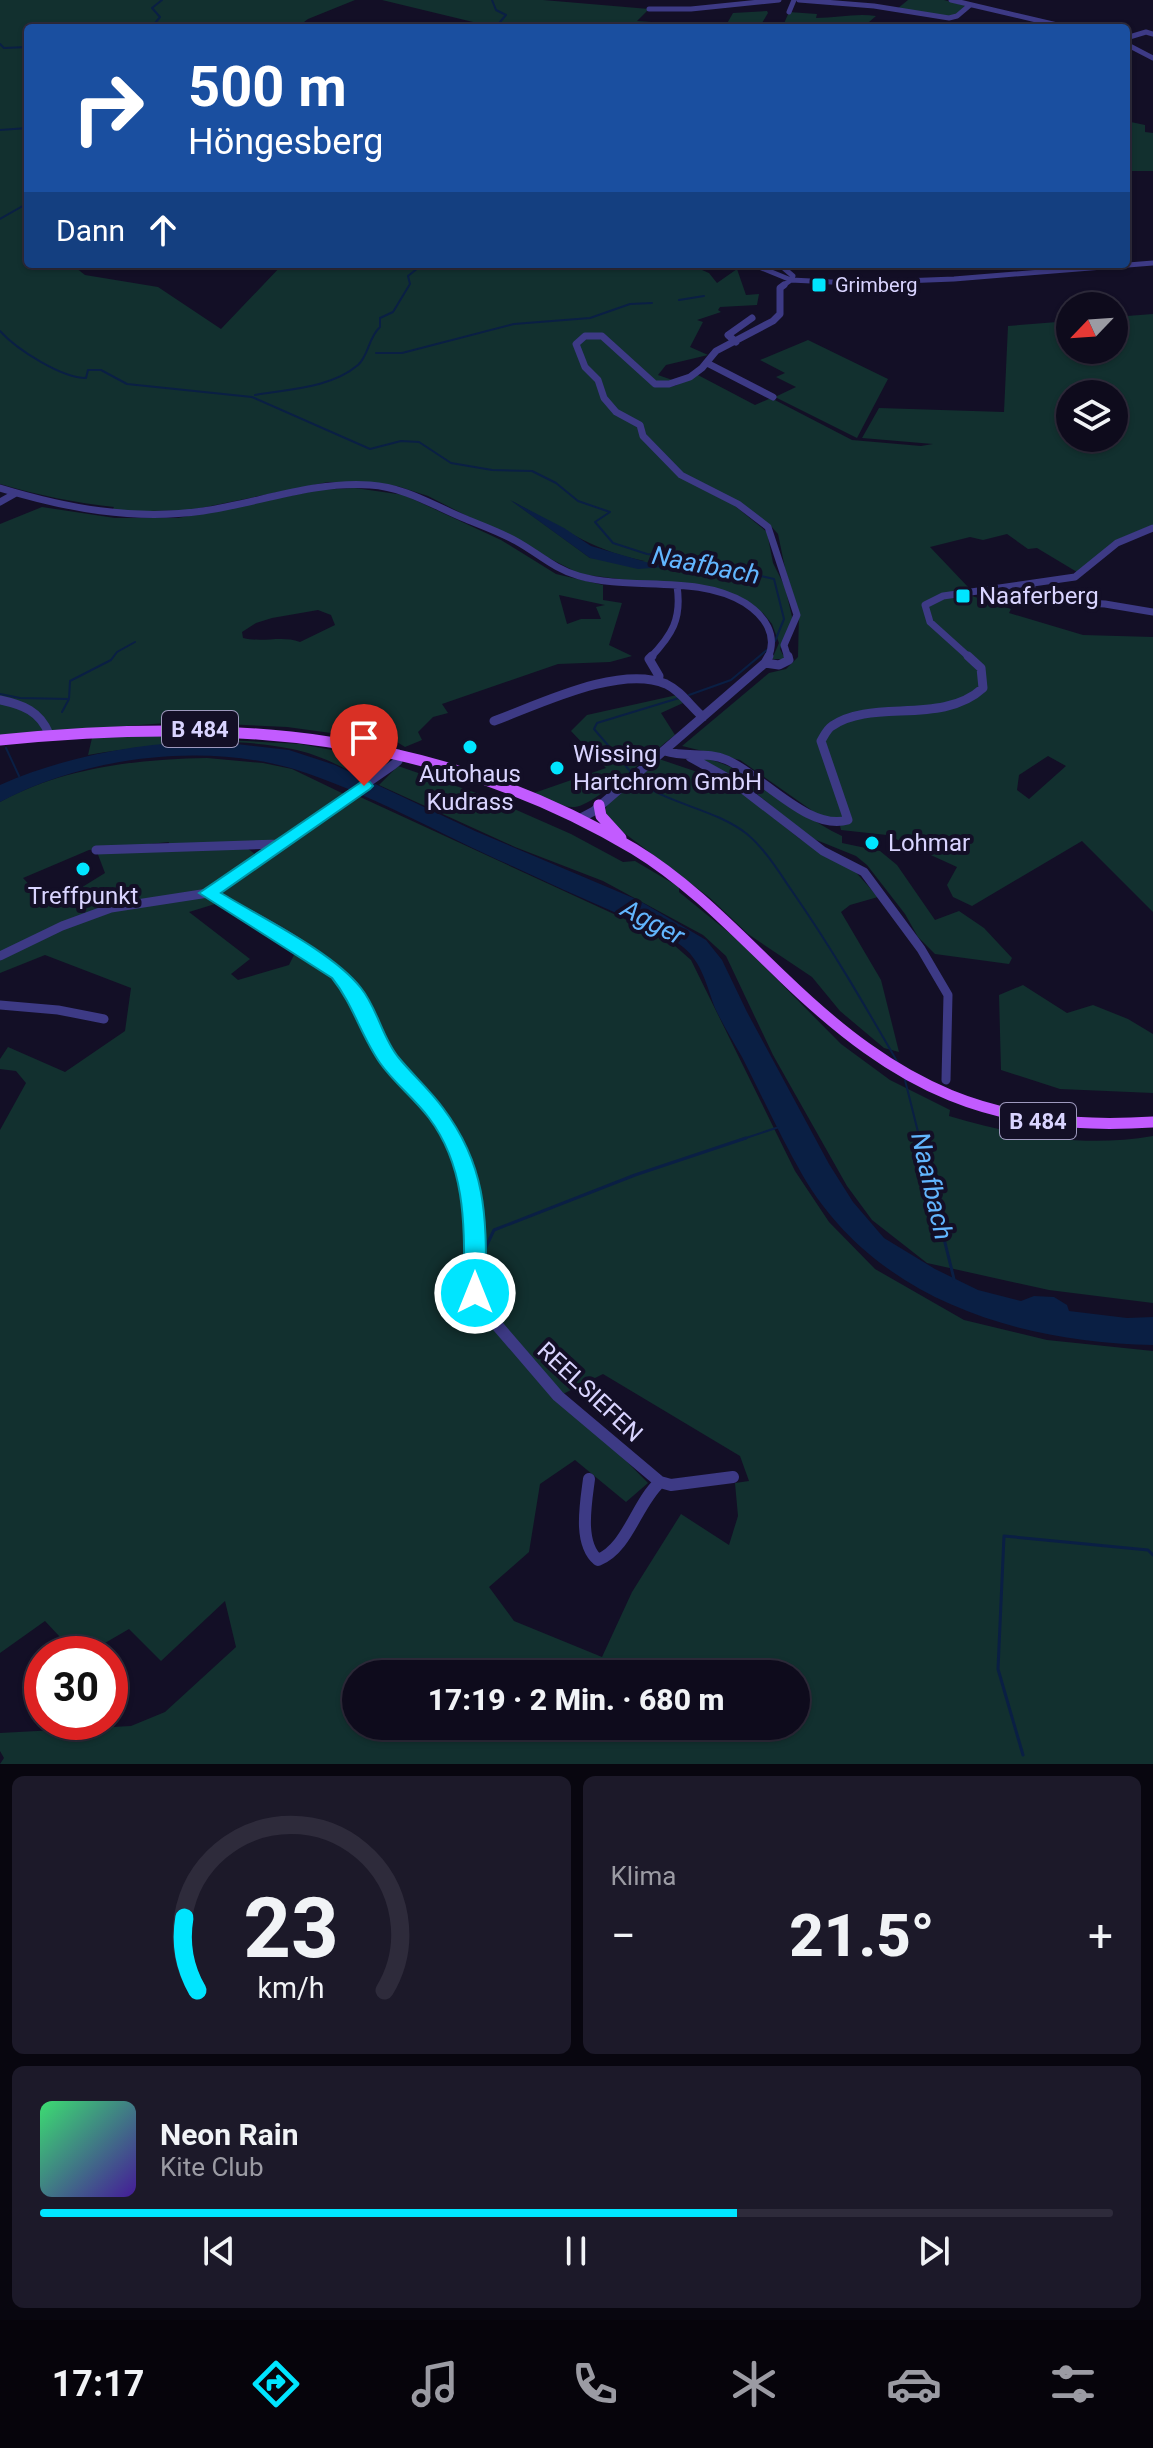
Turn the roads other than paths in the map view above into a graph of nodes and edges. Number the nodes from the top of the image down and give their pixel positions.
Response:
1 (779, 0) edge
2 (796, 0) edge
3 (951, 0) edge
4 (729, 2) edge
5 (970, 5) junction
6 (649, 9) dead end
7 (789, 12) dead end
8 (1053, 24) edge
9 (1151, 31) edge
10 (1130, 37) edge
11 (1130, 46) edge
12 (1153, 58) edge
13 (1153, 263) edge
14 (1130, 265) edge
15 (762, 268) edge
16 (784, 268) edge
17 (1084, 268) edge
18 (791, 280) junction
19 (752, 318) dead end
20 (736, 342) junction
21 (707, 363) junction
22 (773, 397) dead end
23 (0, 488) edge
24 (16, 493) junction
25 (0, 502) edge
26 (1153, 528) edge
27 (677, 586) junction
28 (1023, 586) junction
29 (1153, 612) edge
30 (765, 663) junction
31 (658, 681) junction
32 (564, 693) dead end
33 (576, 693) junction
34 (0, 700) edge
35 (703, 717) junction
36 (494, 721) dead end
37 (49, 734) junction
38 (0, 740) edge
39 (665, 751) junction
40 (398, 754) junction
41 (690, 757) junction
42 (601, 802) junction
43 (579, 819) junction
44 (280, 844) junction
45 (633, 849) junction
46 (96, 850) dead end
47 (208, 893) junction
48 (0, 956) edge
49 (0, 1005) edge
50 (104, 1019) dead end
51 (946, 1080) dead end
52 (1153, 1122) edge
53 (733, 1477) dead end
54 (589, 1479) dead end
55 (660, 1482) junction

1 - 4 street
2 - 5 street
2 - 7 street
3 - 5 street
4 - 6 street
5 - 8 street
9 - 10 street
11 - 12 street
13 - 14 street
15 - 18 street
16 - 18 street
17 - 18 street
18 - 20 street
19 - 20 street
20 - 21 street
21 - 22 street
21 - 30 street
23 - 24 street
24 - 25 street
24 - 27 street
26 - 28 street
27 - 30 street
27 - 31 street
28 - 29 street
28 - 41 street
30 - 35 street
31 - 33 street
31 - 35 street
32 - 33 street
33 - 36 street
34 - 37 street
35 - 39 street
37 - 38 main road, B 484
37 - 40 main road, B 484
39 - 41 street
39 - 42 street
40 - 43 main road, B 484
40 - 44 street
41 - 51 street
42 - 43 street
42 - 45 main road
43 - 45 main road, B 484
44 - 46 street
44 - 47 street
45 - 52 main road, B 484
47 - 48 street
47 - 55 street, REELSIEFEN
49 - 50 street
53 - 55 street
54 - 55 street

